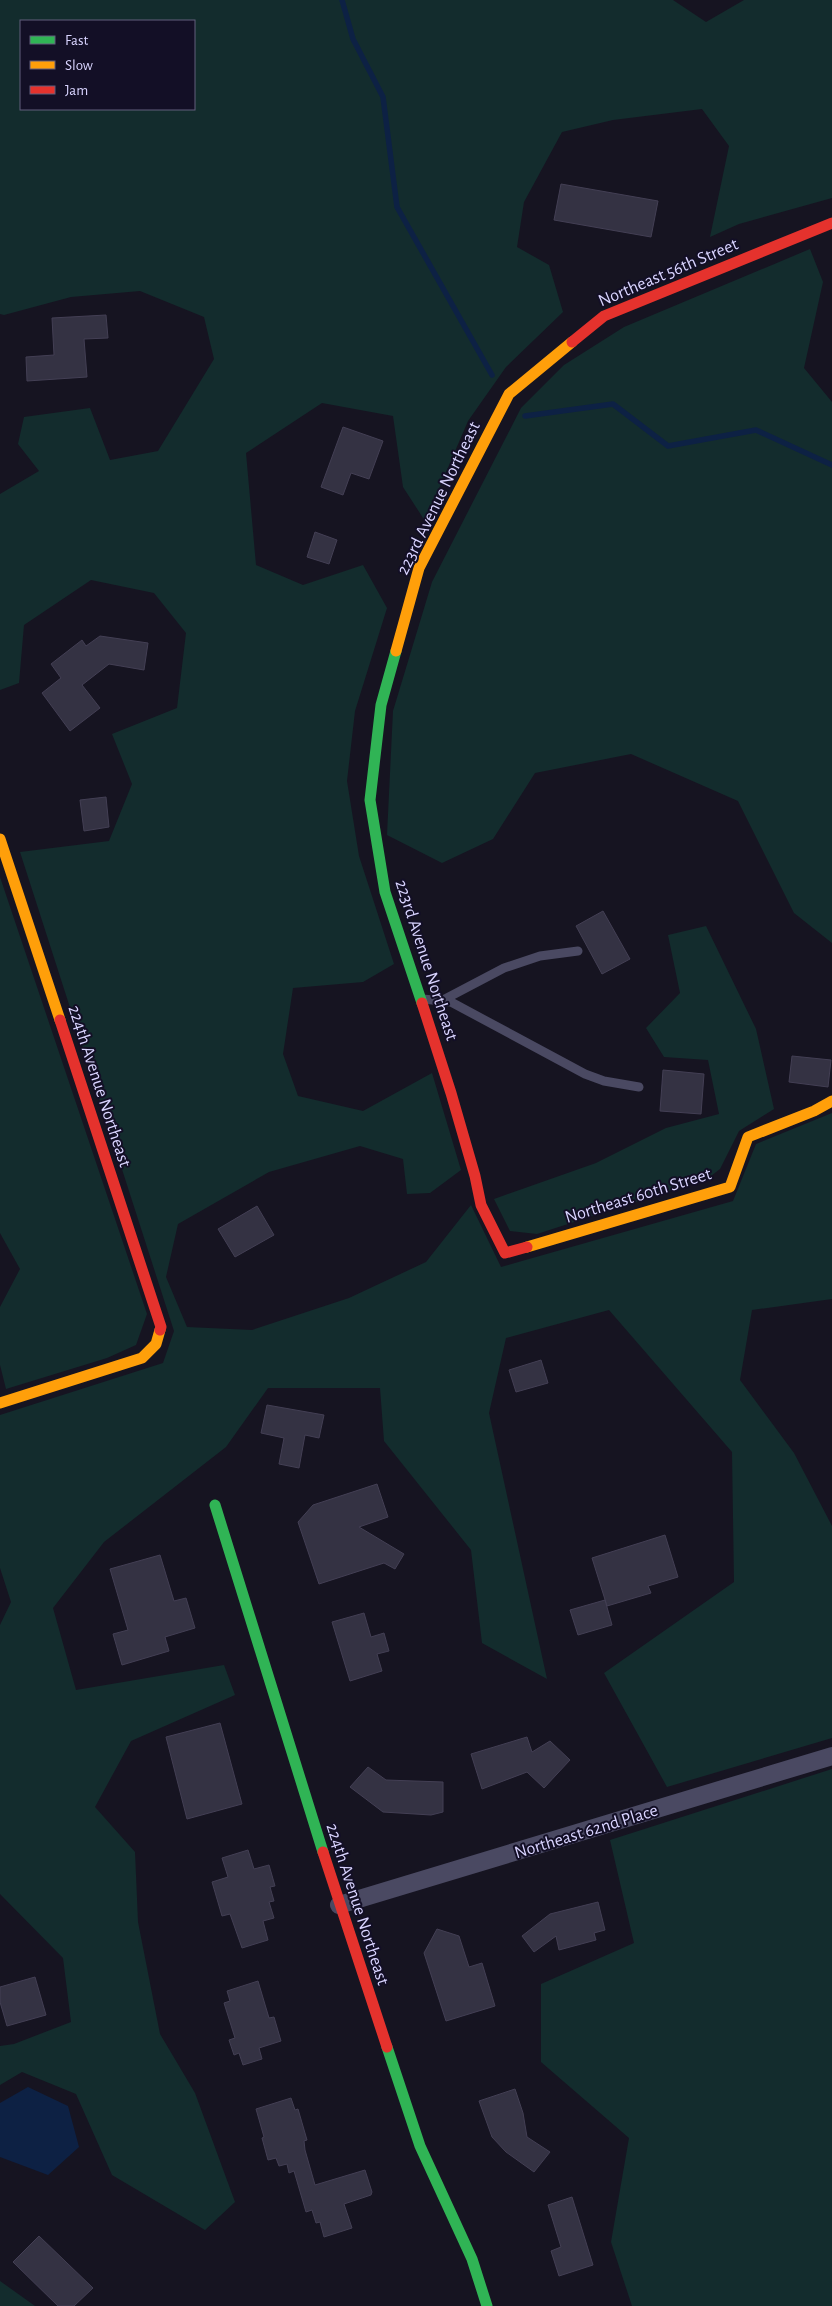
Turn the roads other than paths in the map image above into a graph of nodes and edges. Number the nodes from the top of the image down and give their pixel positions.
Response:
1 (832, 223) edge
2 (509, 394) joint
3 (0, 839) edge
4 (578, 951) dead end
5 (420, 998) junction
6 (445, 999) junction
7 (639, 1087) dead end
8 (832, 1101) edge
9 (506, 1254) joint
10 (0, 1403) edge
11 (215, 1505) dead end
12 (832, 1756) edge
13 (339, 1905) junction
14 (487, 2306) edge

1 - 2 street, Northeast 56th Street
2 - 5 street, 223rd Avenue Northeast
3 - 10 street, 224th Avenue Northeast
4 - 6 lane
5 - 6 lane
5 - 9 street, 223rd Avenue Northeast
6 - 7 lane
8 - 9 street, Northeast 60th Street
11 - 13 street, 224th Avenue Northeast
12 - 13 street, Northeast 62nd Place
13 - 14 street, 224th Avenue Northeast

